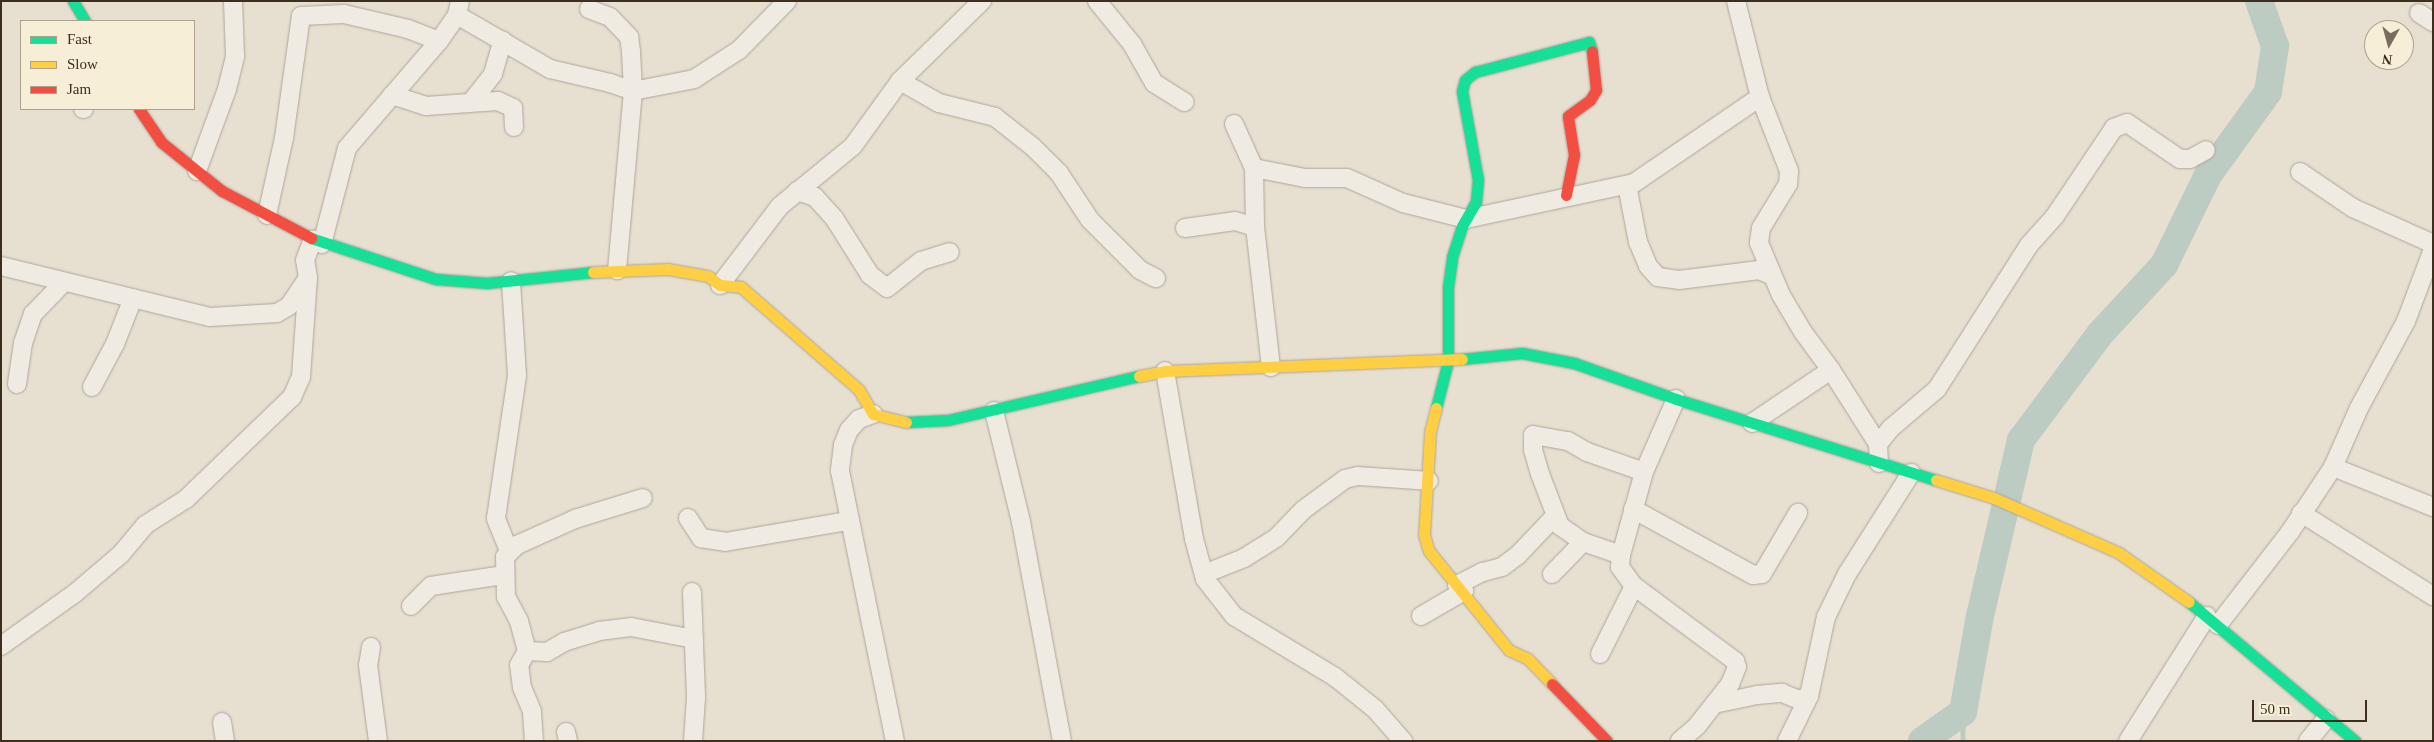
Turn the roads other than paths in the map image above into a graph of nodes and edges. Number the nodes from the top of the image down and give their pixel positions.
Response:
1 (73, 1) edge
2 (233, 1) edge
3 (787, 1) edge
4 (982, 1) edge
5 (1096, 1) edge
6 (1736, 1) edge
7 (343, 8) edge
8 (458, 8) edge
9 (589, 9) dead end
10 (84, 20) edge
11 (503, 40) junction
12 (439, 41) junction
13 (900, 81) junction
14 (633, 91) junction
15 (392, 95) junction
16 (1760, 96) junction
17 (472, 101) junction
18 (1185, 102) dead end
19 (140, 110) edge
20 (1234, 124) dead end
21 (514, 127) dead end
22 (2206, 150) dead end
23 (1254, 168) junction
24 (197, 171) junction
25 (2300, 172) dead end
26 (1627, 185) junction
27 (797, 190) junction
28 (1566, 195) junction
29 (267, 215) junction
30 (1466, 219) junction
31 (1255, 227) junction
32 (1185, 228) dead end
33 (318, 242) junction
34 (2433, 244) edge
35 (2433, 249) edge
36 (950, 252) dead end
37 (1, 266) edge
38 (617, 270) junction
39 (1771, 275) junction
40 (308, 278) junction
41 (1156, 278) dead end
42 (2427, 280) edge
43 (511, 281) junction
44 (64, 282) junction
45 (720, 285) junction
46 (133, 298) junction
47 (1448, 361) junction
48 (1271, 367) junction
49 (1831, 370) junction
50 (1165, 371) junction
51 (17, 384) dead end
52 (92, 387) dead end
53 (1676, 399) junction
54 (994, 411) junction
55 (873, 414) junction
56 (1752, 423) junction
57 (1878, 444) junction
58 (1879, 463) junction
59 (2333, 467) junction
60 (1644, 472) junction
61 (1911, 473) junction
62 (1429, 480) junction
63 (643, 498) dead end
64 (2433, 507) edge
65 (1633, 509) junction
66 (2301, 512) junction
67 (1798, 513) dead end
68 (1555, 516) junction
69 (688, 518) dead end
70 (848, 521) junction
71 (1582, 542) junction
72 (509, 550) junction
73 (1620, 555) junction
74 (1204, 574) junction
75 (1552, 574) dead end
76 (504, 575) junction
77 (1634, 586) junction
78 (1461, 588) junction
79 (692, 592) dead end
80 (2433, 596) edge
81 (411, 606) dead end
82 (1421, 616) dead end
83 (2213, 621) junction
84 (694, 639) junction
85 (1, 646) edge
86 (371, 647) dead end
87 (527, 651) junction
88 (1600, 654) dead end
89 (1809, 696) junction
90 (1714, 704) junction
91 (2326, 719) junction
92 (222, 722) dead end
93 (224, 741) edge
94 (378, 741) edge
95 (534, 741) edge
96 (693, 741) edge
97 (895, 741) edge
98 (1062, 741) edge
99 (1403, 741) edge
100 (1607, 741) edge
101 (1680, 741) edge
102 (1787, 741) edge
103 (2128, 741) edge
104 (2308, 741) edge
105 (2355, 741) edge

1 - 10 street
2 - 24 street
3 - 14 street
4 - 13 street
5 - 18 street
6 - 16 street
7 - 12 street
7 - 29 street
8 - 11 street
8 - 12 street
9 - 14 street
11 - 14 street
11 - 17 street
12 - 15 street
13 - 27 street
13 - 41 street
14 - 38 street
15 - 17 street
15 - 33 street
16 - 26 street
16 - 39 street
17 - 21 street
19 - 24 street
20 - 23 street
22 - 57 street
23 - 30 street
23 - 31 street
24 - 29 street
25 - 34 street
26 - 28 street
26 - 39 street
27 - 36 street
27 - 45 street
28 - 30 street
28 - 30 street
29 - 33 street
30 - 47 street
31 - 32 street
31 - 48 street
33 - 40 street
33 - 43 street
35 - 42 street
37 - 44 street
38 - 43 street
38 - 45 street
39 - 49 street
40 - 46 street
40 - 85 street
42 - 59 street
43 - 72 street
44 - 46 street
44 - 51 street
45 - 55 street
46 - 52 street
47 - 48 street
47 - 53 street
47 - 62 street
48 - 50 street
49 - 56 street
49 - 57 street
50 - 54 street
50 - 74 street
53 - 56 street
53 - 60 street
54 - 55 street
54 - 98 street
55 - 70 street
56 - 58 street
57 - 58 street
58 - 61 street
59 - 64 street
59 - 66 street
60 - 65 street
60 - 68 street
61 - 83 street
61 - 89 street
62 - 74 street
62 - 78 street
63 - 72 street
65 - 67 street
65 - 73 street
66 - 80 street
66 - 83 street
68 - 71 street
68 - 78 street
69 - 70 street
70 - 97 street
71 - 73 street
71 - 75 street
72 - 76 street
73 - 77 street
74 - 99 street
76 - 81 street
76 - 87 street
77 - 88 street
77 - 90 street
78 - 82 street
78 - 100 street
79 - 84 street
83 - 91 street
83 - 103 street
84 - 87 street
84 - 96 street
86 - 94 street
87 - 95 street
89 - 90 street
89 - 102 street
90 - 101 street
91 - 104 street
91 - 105 street
92 - 93 street

